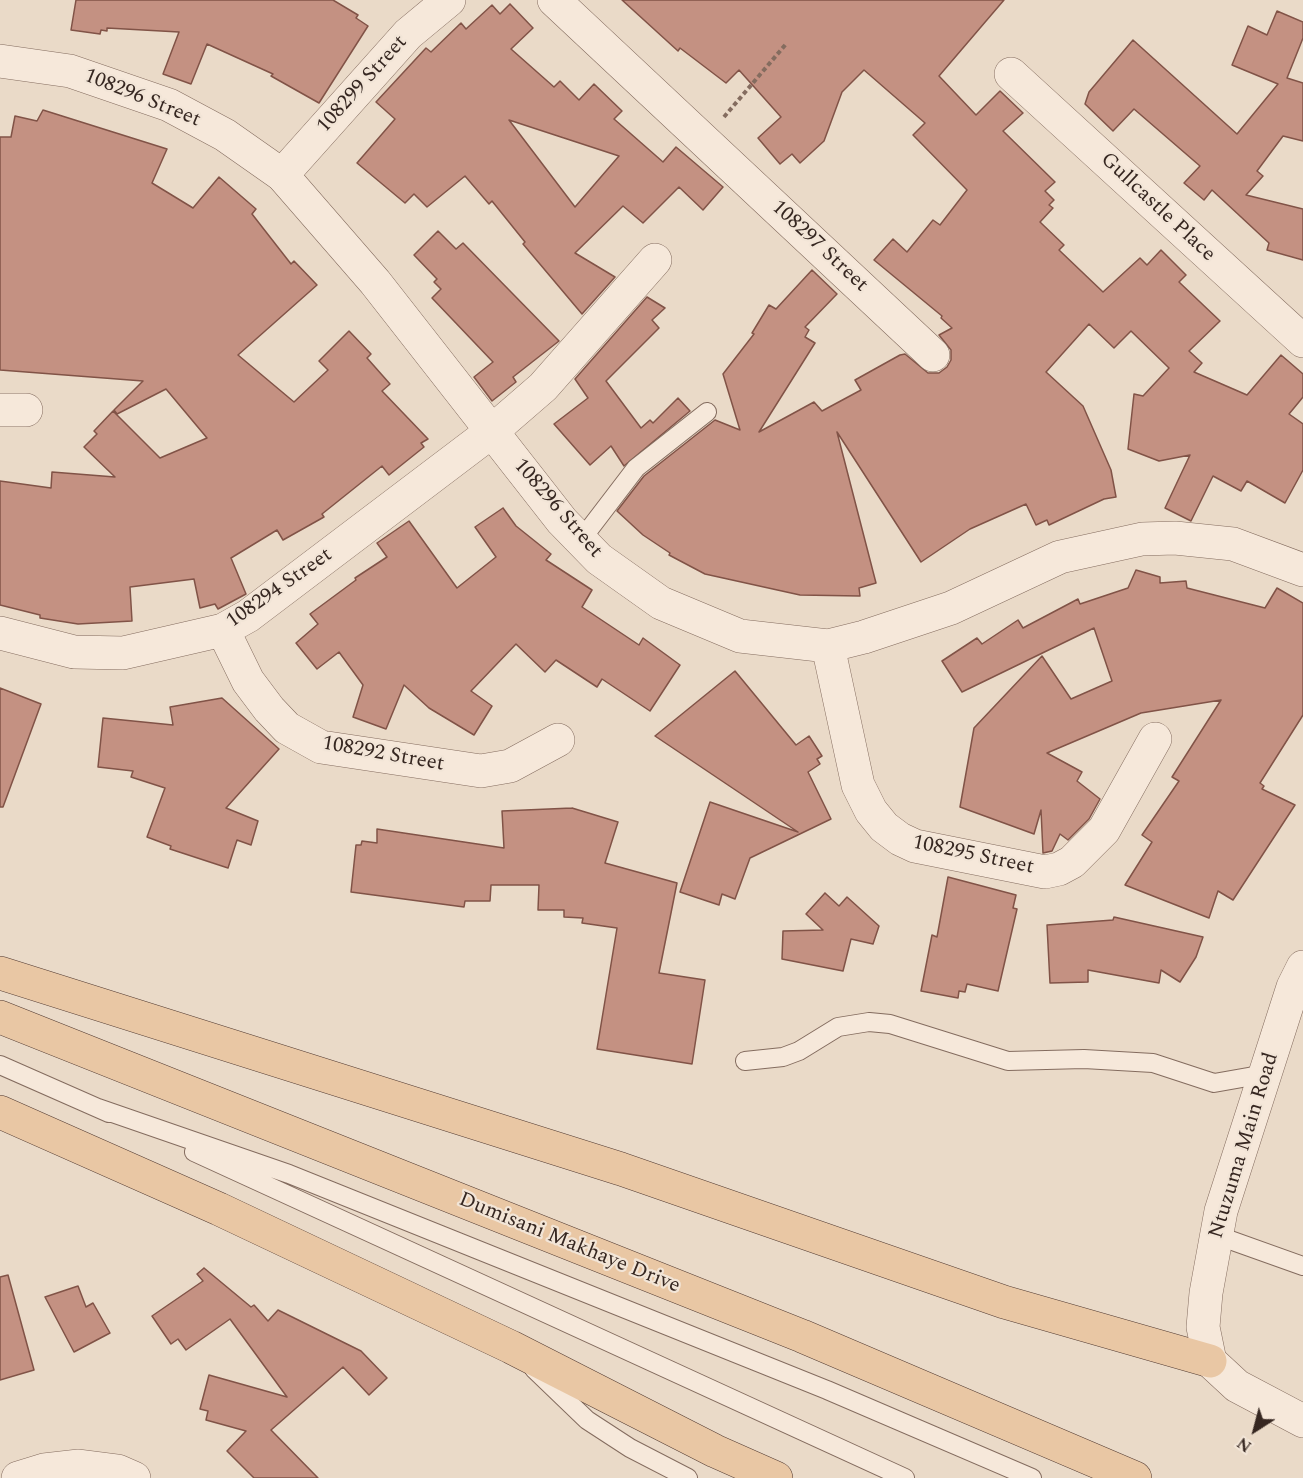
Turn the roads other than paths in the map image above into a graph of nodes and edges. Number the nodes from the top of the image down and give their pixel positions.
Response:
1 (449, 0) edge
2 (554, 0) edge
3 (0, 61) edge
4 (1011, 74) dead end
5 (282, 175) junction
6 (655, 260) dead end
7 (1303, 342) edge
8 (933, 355) dead end
9 (706, 412) dead end
10 (492, 432) junction
11 (581, 540) junction
12 (1303, 570) edge
13 (223, 630) junction
14 (0, 633) edge
15 (828, 646) junction
16 (1155, 739) dead end
17 (558, 740) dead end
18 (1303, 967) edge
19 (0, 973) edge
20 (0, 1017) edge
21 (745, 1061) dead end
22 (0, 1065) edge
23 (1265, 1074) junction
24 (98, 1108) junction
25 (0, 1112) edge
26 (1216, 1235) junction
27 (1303, 1266) edge
28 (511, 1347) junction
29 (1210, 1361) junction
30 (1303, 1421) edge
31 (18, 1478) edge
32 (134, 1478) edge
33 (688, 1478) edge
34 (776, 1478) edge
35 (904, 1478) edge
36 (1032, 1478) edge
37 (1135, 1478) edge

1 - 5 street, 108299 Street
2 - 8 street, 108297 Street
3 - 5 street, 108296 Street
4 - 7 street, Gullcastle Place
5 - 10 street, 108296 Street
6 - 10 street, 108294 Street
9 - 11 lane
10 - 11 street, 108296 Street
10 - 13 street, 108294 Street
11 - 15 street, 108296 Street
12 - 15 street, 108296 Street
13 - 14 street, 108294 Street
13 - 17 street, 108292 Street
15 - 16 street, 108295 Street
18 - 23 street, Ntuzuma Main Road
19 - 29 main road
20 - 37 main road, Dumisani Makhaye Drive
21 - 23 lane
22 - 24 lane
23 - 26 street, Ntuzuma Main Road
24 - 35 lane
24 - 36 lane
25 - 28 main road
26 - 27 lane
26 - 29 street, Ntuzuma Main Road
28 - 33 lane
28 - 34 main road
29 - 30 street
31 - 32 street

